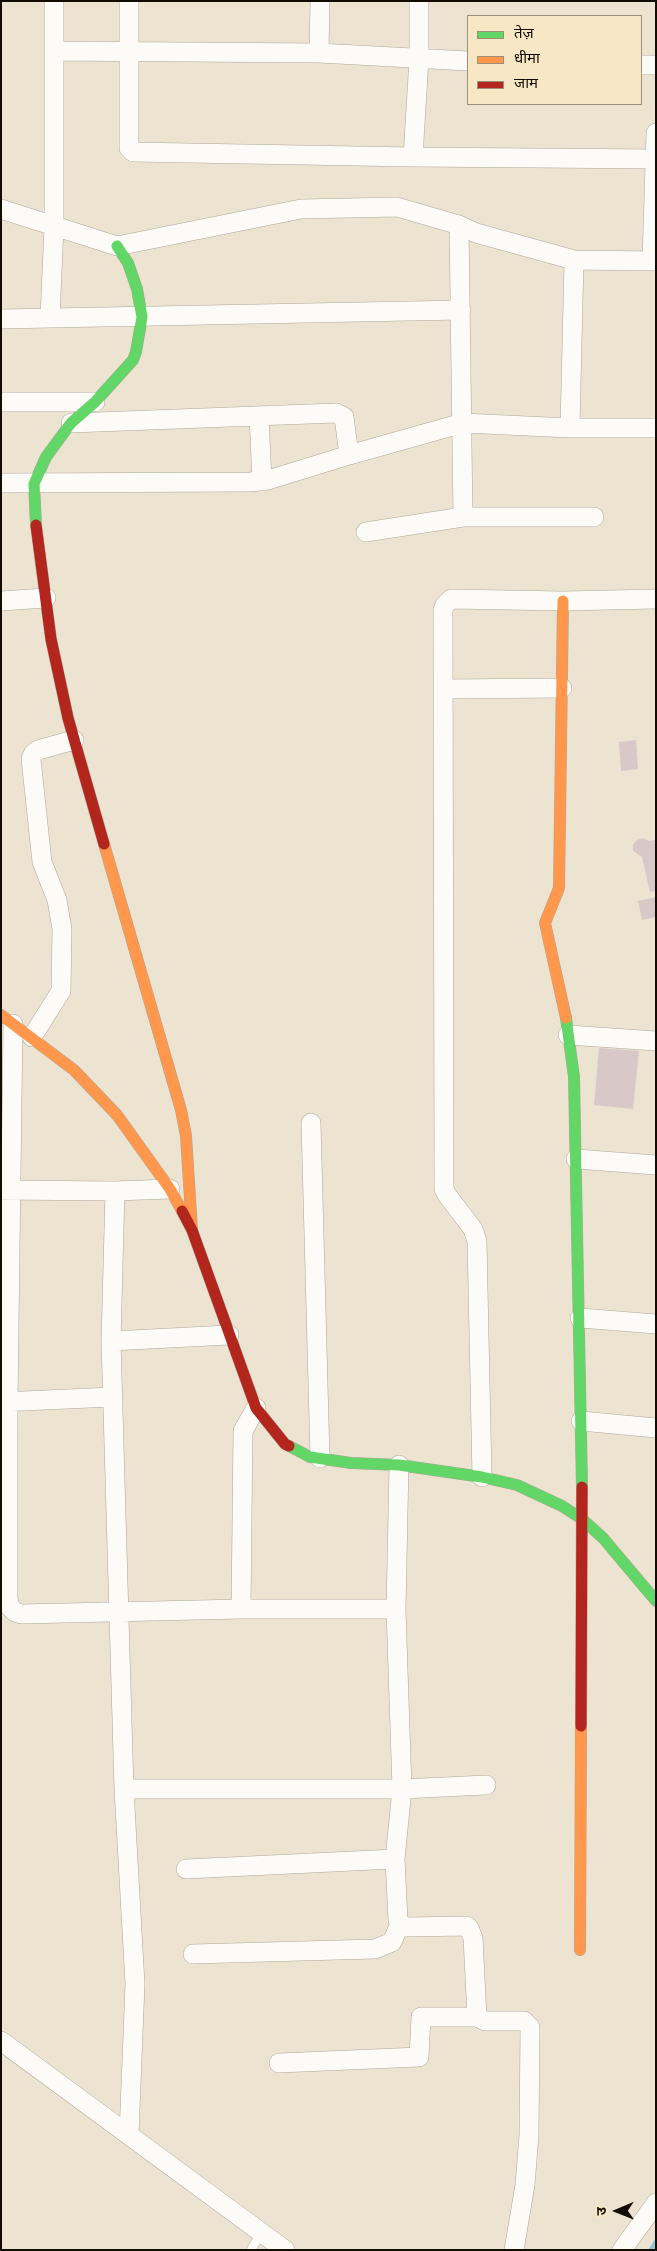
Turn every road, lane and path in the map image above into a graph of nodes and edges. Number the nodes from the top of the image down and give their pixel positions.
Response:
1 (54, 1) edge
2 (128, 1) edge
3 (320, 1) edge
4 (419, 1) edge
5 (54, 51) junction
6 (318, 52) junction
7 (129, 53) junction
8 (419, 59) junction
9 (467, 61) edge
10 (642, 65) edge
11 (656, 65) edge
12 (656, 133) edge
13 (413, 157) junction
14 (655, 159) edge
15 (1, 209) edge
16 (459, 225) junction
17 (54, 226) junction
18 (117, 246) junction
19 (574, 260) junction
20 (654, 261) edge
21 (461, 310) junction
22 (142, 317) junction
23 (50, 318) junction
24 (1, 319) edge
25 (1, 402) edge
26 (94, 402) junction
27 (259, 416) junction
28 (71, 423) junction
29 (463, 423) junction
30 (570, 428) junction
31 (656, 428) edge
32 (349, 454) junction
33 (262, 481) junction
34 (1, 483) edge
35 (34, 484) junction
36 (463, 517) junction
37 (594, 517) dead end
38 (366, 532) dead end
39 (46, 598) junction
40 (656, 599) edge
41 (564, 601) junction
42 (1, 602) edge
43 (562, 688) junction
44 (444, 689) junction
45 (74, 740) junction
46 (7, 1019) edge
47 (568, 1035) junction
48 (32, 1037) junction
49 (656, 1041) edge
50 (311, 1123) dead end
51 (576, 1159) junction
52 (656, 1165) edge
53 (170, 1189) junction
54 (6, 1190) edge
55 (115, 1191) junction
56 (192, 1230) junction
57 (580, 1318) junction
58 (656, 1324) edge
59 (228, 1336) junction
60 (111, 1341) junction
61 (112, 1397) junction
62 (5, 1402) edge
63 (256, 1408) junction
64 (581, 1421) junction
65 (656, 1428) edge
66 (320, 1458) junction
67 (399, 1465) junction
68 (482, 1477) junction
69 (582, 1519) junction
70 (656, 1601) edge
71 (241, 1609) junction
72 (396, 1610) junction
73 (118, 1613) junction
74 (486, 1785) dead end
75 (402, 1788) junction
76 (124, 1789) junction
77 (396, 1859) junction
78 (186, 1869) dead end
79 (400, 1924) junction
80 (580, 1950) dead end
81 (193, 1954) dead end
82 (477, 2017) junction
83 (1, 2040) edge
84 (279, 2063) dead end
85 (129, 2135) junction
86 (656, 2203) edge
87 (261, 2233) junction
88 (251, 2250) edge
89 (284, 2250) edge
90 (514, 2250) edge
91 (622, 2250) edge

1 - 5 street
2 - 7 street
3 - 6 street
4 - 8 street
5 - 7 street
5 - 17 street
6 - 7 street
6 - 8 street
7 - 13 street
8 - 9 street
8 - 13 street
10 - 11 street
12 - 14 street
13 - 14 street
14 - 20 street
15 - 17 street
16 - 18 street
16 - 19 street
16 - 21 street
17 - 18 street
17 - 23 street
18 - 22 street
19 - 20 street
19 - 30 street
21 - 22 street
21 - 29 street
22 - 23 street
22 - 26 street
23 - 24 street
25 - 26 street
26 - 28 street
27 - 28 street
27 - 32 street
27 - 33 street
28 - 35 street
29 - 30 street
29 - 32 street
29 - 36 street
30 - 31 street
32 - 33 street
33 - 35 street
34 - 35 street
35 - 39 street
36 - 37 street
36 - 38 street
39 - 42 street
39 - 45 street
40 - 41 street
41 - 43 street
41 - 44 street
43 - 44 street
43 - 47 street
44 - 68 street
45 - 48 street
45 - 56 street
46 - 48 street
46 - 54 street
47 - 49 street
47 - 51 street
48 - 53 street
50 - 66 street
51 - 52 street
51 - 57 street
53 - 55 street
53 - 56 street
54 - 55 street
54 - 62 street
55 - 60 street
56 - 59 street
57 - 58 street
57 - 64 street
59 - 60 street
59 - 63 street
60 - 61 street
61 - 62 street
61 - 73 street
62 - 73 street
63 - 66 street
63 - 71 street
64 - 65 street
64 - 69 street
66 - 67 street
67 - 68 street
67 - 72 street
68 - 69 street
69 - 70 street
69 - 80 street
71 - 72 street
71 - 73 street
72 - 75 street
73 - 76 street
74 - 75 street
75 - 76 street
75 - 77 street
76 - 85 street
77 - 78 street
77 - 79 street
79 - 81 street
79 - 82 street
82 - 84 street
82 - 90 street
83 - 85 street
85 - 87 street
86 - 91 street
87 - 88 lane
87 - 89 street

